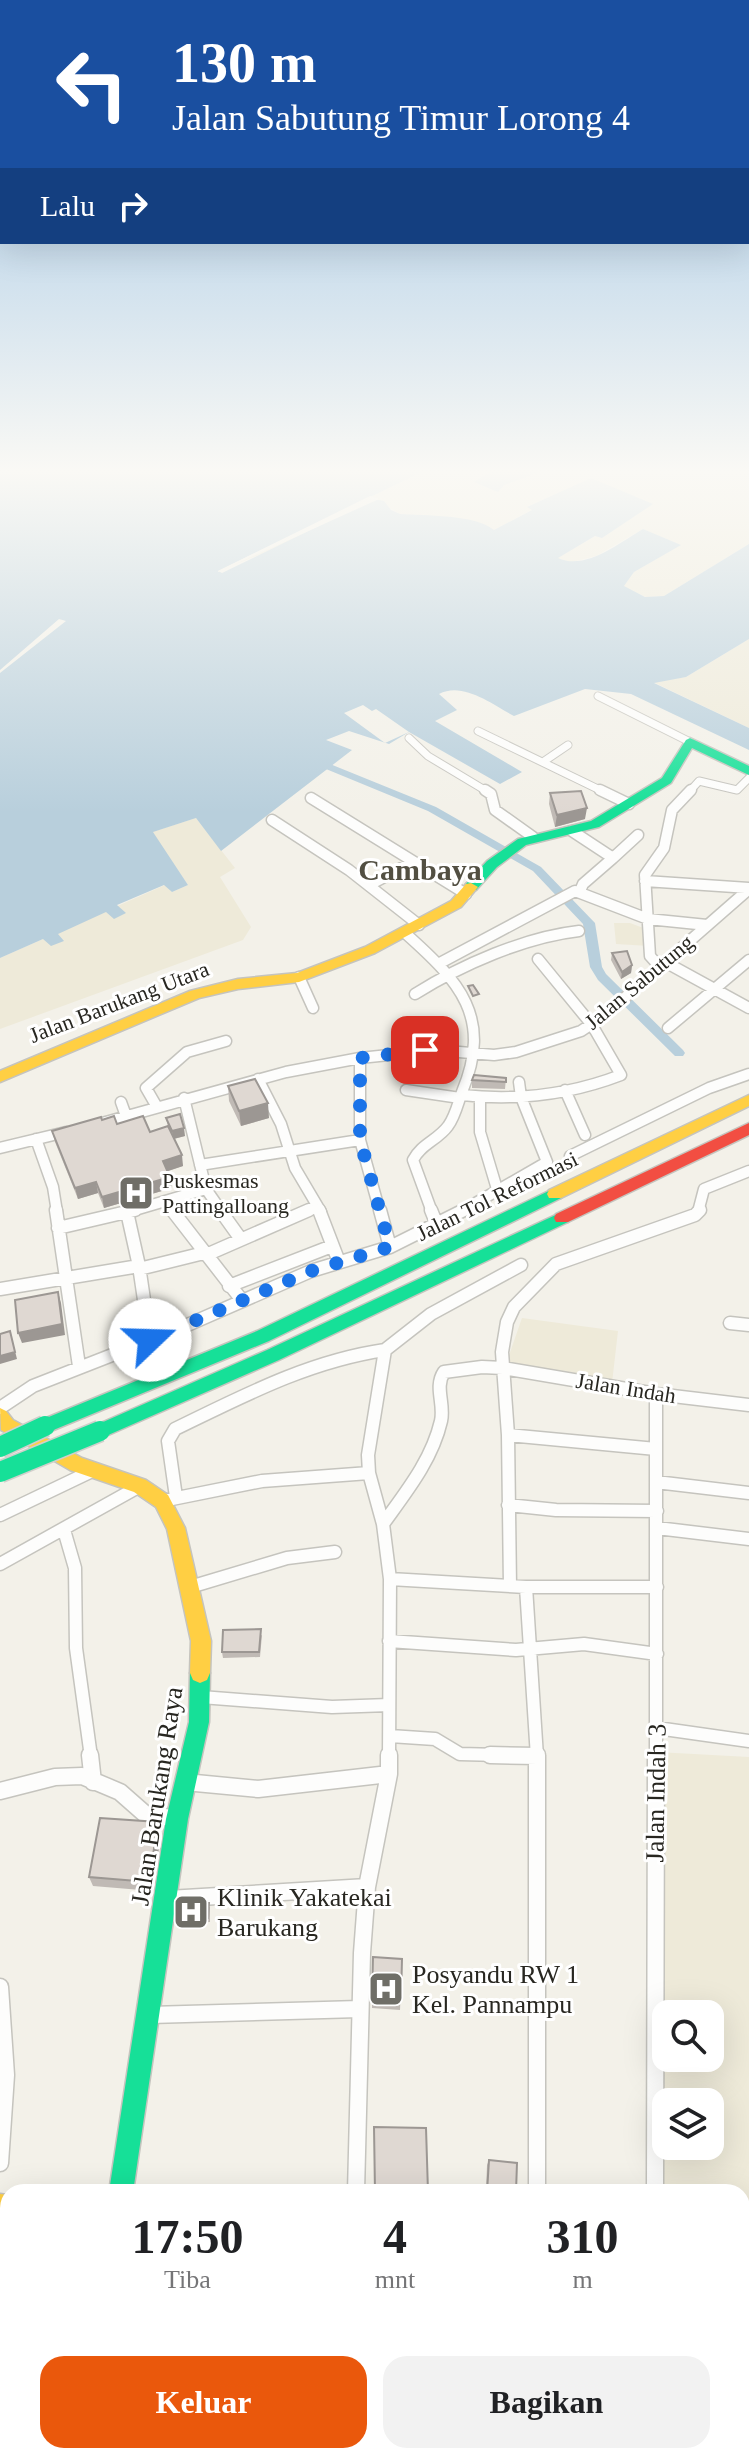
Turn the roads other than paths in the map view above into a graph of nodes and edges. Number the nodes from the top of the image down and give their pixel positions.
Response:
1 (598, 696) dead end
2 (478, 731) dead end
3 (409, 738) dead end
4 (690, 742) junction
5 (568, 745) dead end
6 (543, 762) junction
7 (749, 771) edge
8 (749, 778) edge
9 (311, 798) dead end
10 (629, 804) junction
11 (272, 820) dead end
12 (572, 831) junction
13 (638, 835) dead end
14 (533, 837) junction
15 (613, 858) junction
16 (413, 862) junction
17 (645, 881) junction
18 (369, 885) junction
19 (749, 888) edge
20 (580, 891) junction
21 (466, 894) junction
22 (648, 919) junction
23 (707, 925) junction
24 (412, 929) junction
25 (579, 931) dead end
26 (538, 959) dead end
27 (749, 960) edge
28 (440, 963) junction
29 (662, 964) junction
30 (447, 974) junction
31 (299, 977) junction
32 (716, 990) junction
33 (415, 994) dead end
34 (313, 1008) dead end
35 (749, 1008) edge
36 (592, 1025) junction
37 (668, 1028) dead end
38 (226, 1041) dead end
39 (475, 1053) junction
40 (360, 1058) junction
41 (749, 1074) edge
42 (0, 1077) edge
43 (258, 1079) junction
44 (519, 1082) dead end
45 (406, 1090) dead end
46 (565, 1090) junction
47 (521, 1097) junction
48 (184, 1098) junction
49 (480, 1098) junction
50 (459, 1100) junction
51 (749, 1100) edge
52 (121, 1102) dead end
53 (157, 1107) junction
54 (126, 1116) junction
55 (90, 1126) edge
56 (76, 1129) edge
57 (749, 1129) edge
58 (585, 1135) dead end
59 (36, 1139) junction
60 (360, 1140) junction
61 (0, 1148) edge
62 (291, 1152) junction
63 (570, 1156) dead end
64 (200, 1165) junction
65 (749, 1171) edge
66 (206, 1189) junction
67 (497, 1189) junction
68 (165, 1201) junction
69 (317, 1206) junction
70 (127, 1212) junction
71 (437, 1225) junction
72 (58, 1228) junction
73 (240, 1238) junction
74 (332, 1246) junction
75 (390, 1247) junction
76 (205, 1254) junction
77 (339, 1262) junction
78 (521, 1265) dead end
79 (139, 1268) junction
80 (67, 1279) junction
81 (229, 1286) junction
82 (0, 1289) edge
83 (241, 1299) junction
84 (730, 1323) dead end
85 (749, 1325) edge
86 (150, 1340) junction
87 (385, 1350) junction
88 (79, 1366) junction
89 (503, 1368) junction
90 (656, 1394) junction
91 (749, 1405) edge
92 (0, 1408) edge
93 (0, 1416) edge
94 (508, 1435) junction
95 (0, 1447) edge
96 (656, 1449) junction
97 (92, 1471) junction
98 (0, 1472) edge
99 (369, 1473) junction
100 (656, 1482) junction
101 (140, 1486) junction
102 (749, 1493) edge
103 (169, 1499) junction
104 (508, 1505) junction
105 (657, 1511) junction
106 (0, 1515) edge
107 (383, 1524) junction
108 (657, 1528) junction
109 (64, 1530) junction
110 (749, 1539) edge
111 (335, 1552) dead end
112 (0, 1564) edge
113 (390, 1579) junction
114 (510, 1586) junction
115 (190, 1587) junction
116 (526, 1587) junction
117 (657, 1587) junction
118 (389, 1641) junction
119 (532, 1649) junction
120 (657, 1654) junction
121 (201, 1697) junction
122 (389, 1705) junction
123 (657, 1728) junction
124 (390, 1736) junction
125 (749, 1741) edge
126 (537, 1756) junction
127 (389, 1774) junction
128 (93, 1782) junction
129 (185, 1782) junction
130 (0, 1791) edge
131 (177, 1819) junction
132 (367, 1887) junction
133 (168, 1899) junction
134 (0, 1987) edge
135 (0, 2004) edge
136 (359, 2009) junction
137 (150, 2015) junction
138 (0, 2163) edge
139 (122, 2184) edge
140 (356, 2184) edge
141 (537, 2184) edge
142 (655, 2184) edge

1 - 4 street
2 - 6 street
3 - 14 street
4 - 7 main road
4 - 10 main road, Jalan Barukang Utara
5 - 6 street
6 - 10 street
8 - 17 street
9 - 16 street
10 - 12 main road, Jalan Barukang Utara
11 - 18 street
12 - 14 main road, Jalan Barukang Utara
12 - 15 street
13 - 15 street
14 - 21 main road, Jalan Barukang Utara
15 - 20 street
16 - 18 street
16 - 21 street
17 - 19 street
17 - 22 street
18 - 24 street
19 - 23 street, Jalan Sabutung
20 - 22 street
20 - 28 street
21 - 24 main road, Jalan Barukang Utara
22 - 23 street
22 - 29 street
23 - 29 street, Jalan Sabutung
24 - 28 street
24 - 31 main road, Jalan Barukang Utara
25 - 30 street
26 - 36 street
27 - 32 street
28 - 30 street
29 - 32 street
29 - 36 street, Jalan Sabutung
30 - 33 street
30 - 39 street
31 - 34 street
31 - 42 main road, Jalan Barukang Utara
32 - 35 street
32 - 37 street
36 - 39 street, Jalan Sabutung
36 - 46 street
38 - 53 street
39 - 40 street, Jalan Sabutung
39 - 50 street
40 - 43 street, Jalan Sabutung
40 - 60 street
41 - 63 street
43 - 48 street, Jalan Sabutung
43 - 62 street
44 - 47 street
45 - 50 street
46 - 47 street
46 - 58 street
47 - 49 street
47 - 67 street
48 - 53 street, Jalan Sabutung
48 - 64 street
49 - 50 street
49 - 67 street
50 - 71 street
51 - 95 main road, Jalan Tol Reformasi, bridge
52 - 54 street
53 - 54 street, Jalan Sabutung
54 - 55 street, Jalan Sabutung
56 - 59 street
57 - 98 main road, bridge
59 - 61 street
59 - 72 street
60 - 62 street
60 - 75 street
62 - 64 street
62 - 69 street
64 - 66 street
65 - 89 street
66 - 68 street
66 - 73 street
67 - 71 street
68 - 70 street
68 - 76 street
69 - 73 street
69 - 74 street
70 - 72 street
70 - 79 street
71 - 75 street
72 - 80 street
73 - 76 street
74 - 77 street
74 - 81 street
75 - 77 street
76 - 79 street
76 - 81 street
77 - 83 street
78 - 87 street
79 - 80 street
79 - 86 street
80 - 82 street
80 - 88 street
81 - 83 street
83 - 86 street
84 - 85 street
86 - 88 street
87 - 99 street
87 - 103 street
88 - 92 street
89 - 90 street, Jalan Indah
89 - 94 street
89 - 107 street, Jalan Indah
90 - 91 street, Jalan Indah
90 - 96 street, Jalan Indah 3
93 - 97 main road
94 - 96 street
94 - 104 street
96 - 100 street, Jalan Indah 3
97 - 101 main road
97 - 106 street
99 - 103 street
99 - 107 street
100 - 102 street
100 - 105 street, Jalan Indah 3
101 - 103 main road
101 - 109 street
103 - 115 main road, Jalan Barukang Raya
104 - 105 street
104 - 114 street
105 - 108 street, Jalan Indah 3
107 - 113 street
108 - 110 street
108 - 117 street, Jalan Indah 3
109 - 112 street
109 - 128 street
111 - 115 street
113 - 114 street
113 - 118 street
114 - 116 street
115 - 121 main road, Jalan Barukang Raya
116 - 117 street
116 - 119 street
117 - 120 street, Jalan Indah 3
118 - 119 street
118 - 122 street
119 - 120 street
119 - 126 street
120 - 123 street, Jalan Indah 3
121 - 122 street
121 - 129 main road, Jalan Barukang Raya
122 - 124 street
123 - 125 street
123 - 142 street, Jalan Indah 3
124 - 126 street
124 - 127 street
126 - 141 street
127 - 129 street
127 - 132 street
128 - 130 street
128 - 131 street
129 - 131 main road, Jalan Barukang Raya
131 - 133 main road, Jalan Barukang Raya
132 - 133 street
132 - 136 street
133 - 137 main road, Jalan Barukang Raya
134 - 135 street
135 - 138 street
136 - 137 street
136 - 140 street
137 - 139 main road, Jalan Barukang Raya

